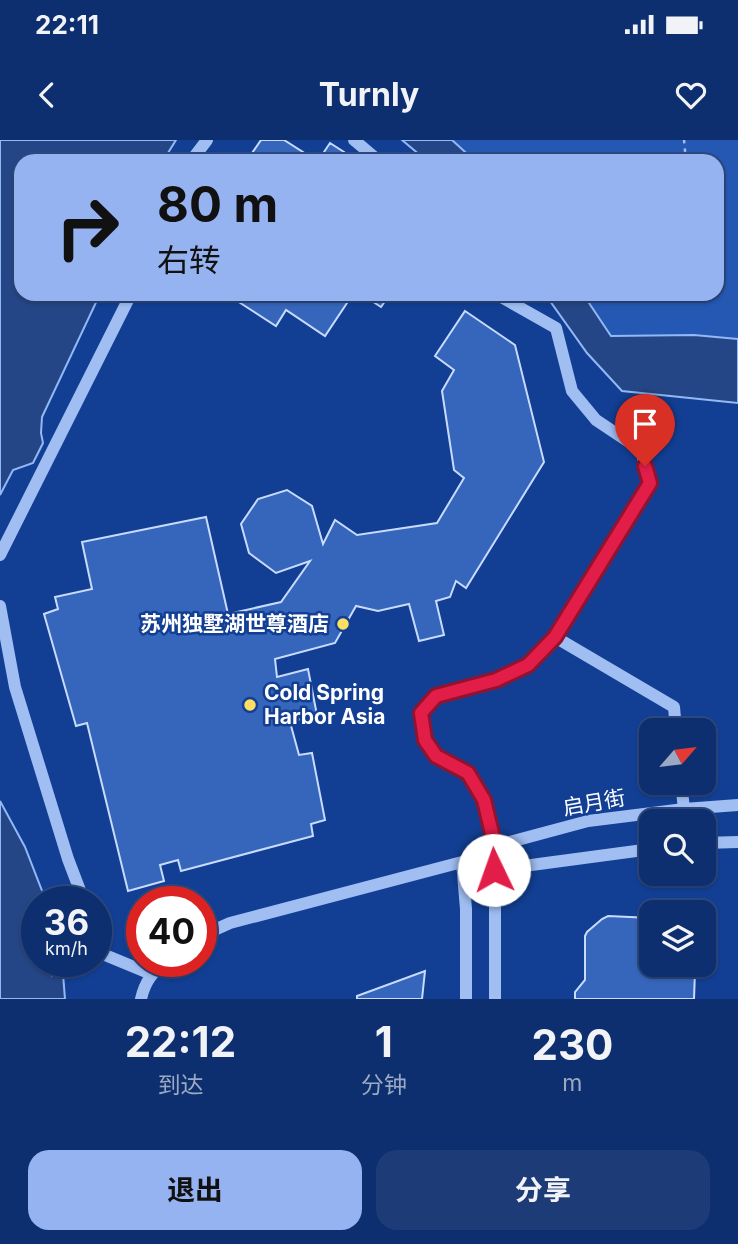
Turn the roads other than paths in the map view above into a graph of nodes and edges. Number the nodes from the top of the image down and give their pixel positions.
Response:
1 (207, 140) edge
2 (354, 140) edge
3 (196, 154) edge
4 (371, 154) edge
5 (127, 301) edge
6 (508, 301) edge
7 (0, 555) edge
8 (0, 606) edge
9 (555, 637) junction
10 (675, 718) edge
11 (682, 795) edge
12 (738, 805) edge
13 (684, 809) joint
14 (639, 815) edge
15 (738, 842) edge
16 (716, 843) edge
17 (495, 846) junction
18 (639, 851) edge
19 (462, 862) junction
20 (494, 870) junction
21 (78, 886) edge
22 (217, 929) edge
23 (149, 977) edge
24 (141, 999) edge
25 (467, 999) edge
26 (495, 999) edge

1 - 3 street
2 - 4 street
5 - 7 street
6 - 9 street
8 - 21 street
9 - 10 street
9 - 17 street
11 - 13 street
12 - 13 street, 启月街
14 - 17 street, 启月街
15 - 16 street
17 - 19 street, 启月街
17 - 20 street
18 - 20 street, 启月街
19 - 20 street, 启月街
19 - 22 street, 启月街
19 - 25 street
20 - 26 street
23 - 24 street

